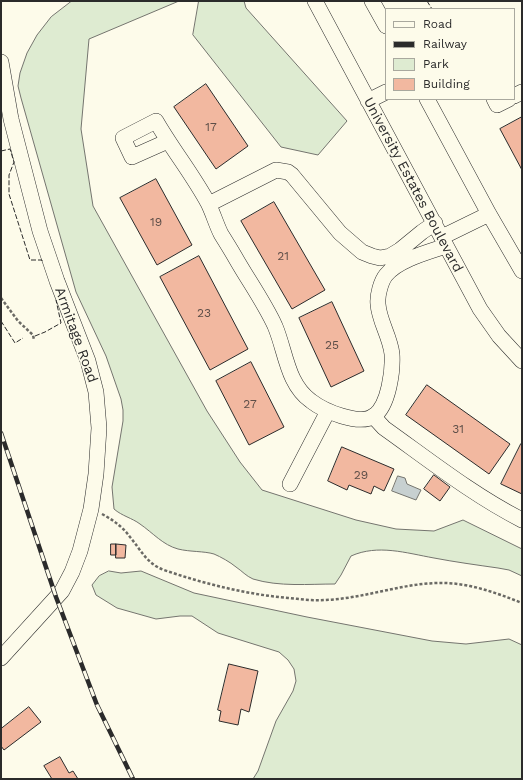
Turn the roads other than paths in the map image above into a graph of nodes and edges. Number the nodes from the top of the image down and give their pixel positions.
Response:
1 (315, 1) edge
2 (372, 1) edge
3 (385, 24) edge
4 (1, 62) edge
5 (385, 92) edge
6 (428, 100) edge
7 (494, 100) edge
8 (507, 100) edge
9 (368, 101) junction
10 (6, 120) edge
11 (168, 141) dead end
12 (209, 204) junction
13 (489, 214) junction
14 (435, 223) junction
15 (444, 242) junction
16 (522, 271) edge
17 (522, 361) edge
18 (328, 411) junction
19 (373, 416) junction
20 (290, 484) dead end
21 (522, 520) edge
22 (1, 658) edge

1 - 9 street, University Estates Boulevard
2 - 3 street
4 - 10 street, Armitage Road
5 - 9 street
6 - 13 street
7 - 8 street
9 - 14 street, University Estates Boulevard
10 - 22 street, Armitage Road
11 - 12 street
12 - 14 street
12 - 18 street
13 - 15 street
13 - 16 street
14 - 15 street, University Estates Boulevard
15 - 17 street, University Estates Boulevard
15 - 19 street
18 - 19 street
18 - 20 street
19 - 21 street

